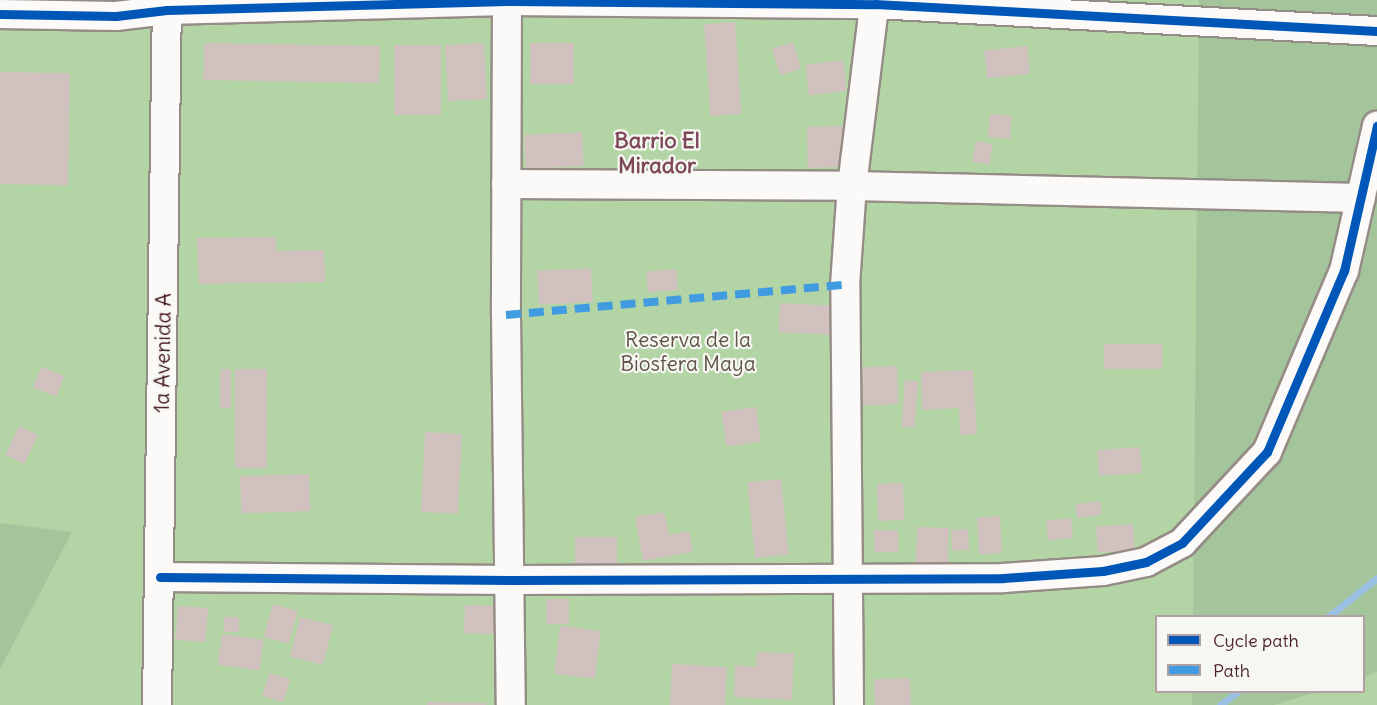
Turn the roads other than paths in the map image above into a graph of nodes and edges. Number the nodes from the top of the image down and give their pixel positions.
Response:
1 (507, 1) edge
2 (875, 2) edge
3 (167, 5) edge
4 (0, 14) edge
5 (1377, 31) edge
6 (1377, 126) edge
7 (506, 184) junction
8 (852, 186) junction
9 (1361, 198) junction
10 (160, 577) junction
11 (849, 579) junction
12 (510, 580) junction
13 (157, 705) edge
14 (511, 705) edge
15 (849, 705) edge

1 - 2 street
1 - 3 street
1 - 7 street
2 - 5 street
2 - 8 street
3 - 4 street
3 - 10 street, 1a Avenida A
6 - 9 street
7 - 8 street
7 - 12 street
8 - 9 street
8 - 11 street
9 - 11 street
10 - 12 street
10 - 13 street, 1a Avenida A
11 - 12 street
11 - 15 street
12 - 14 street

